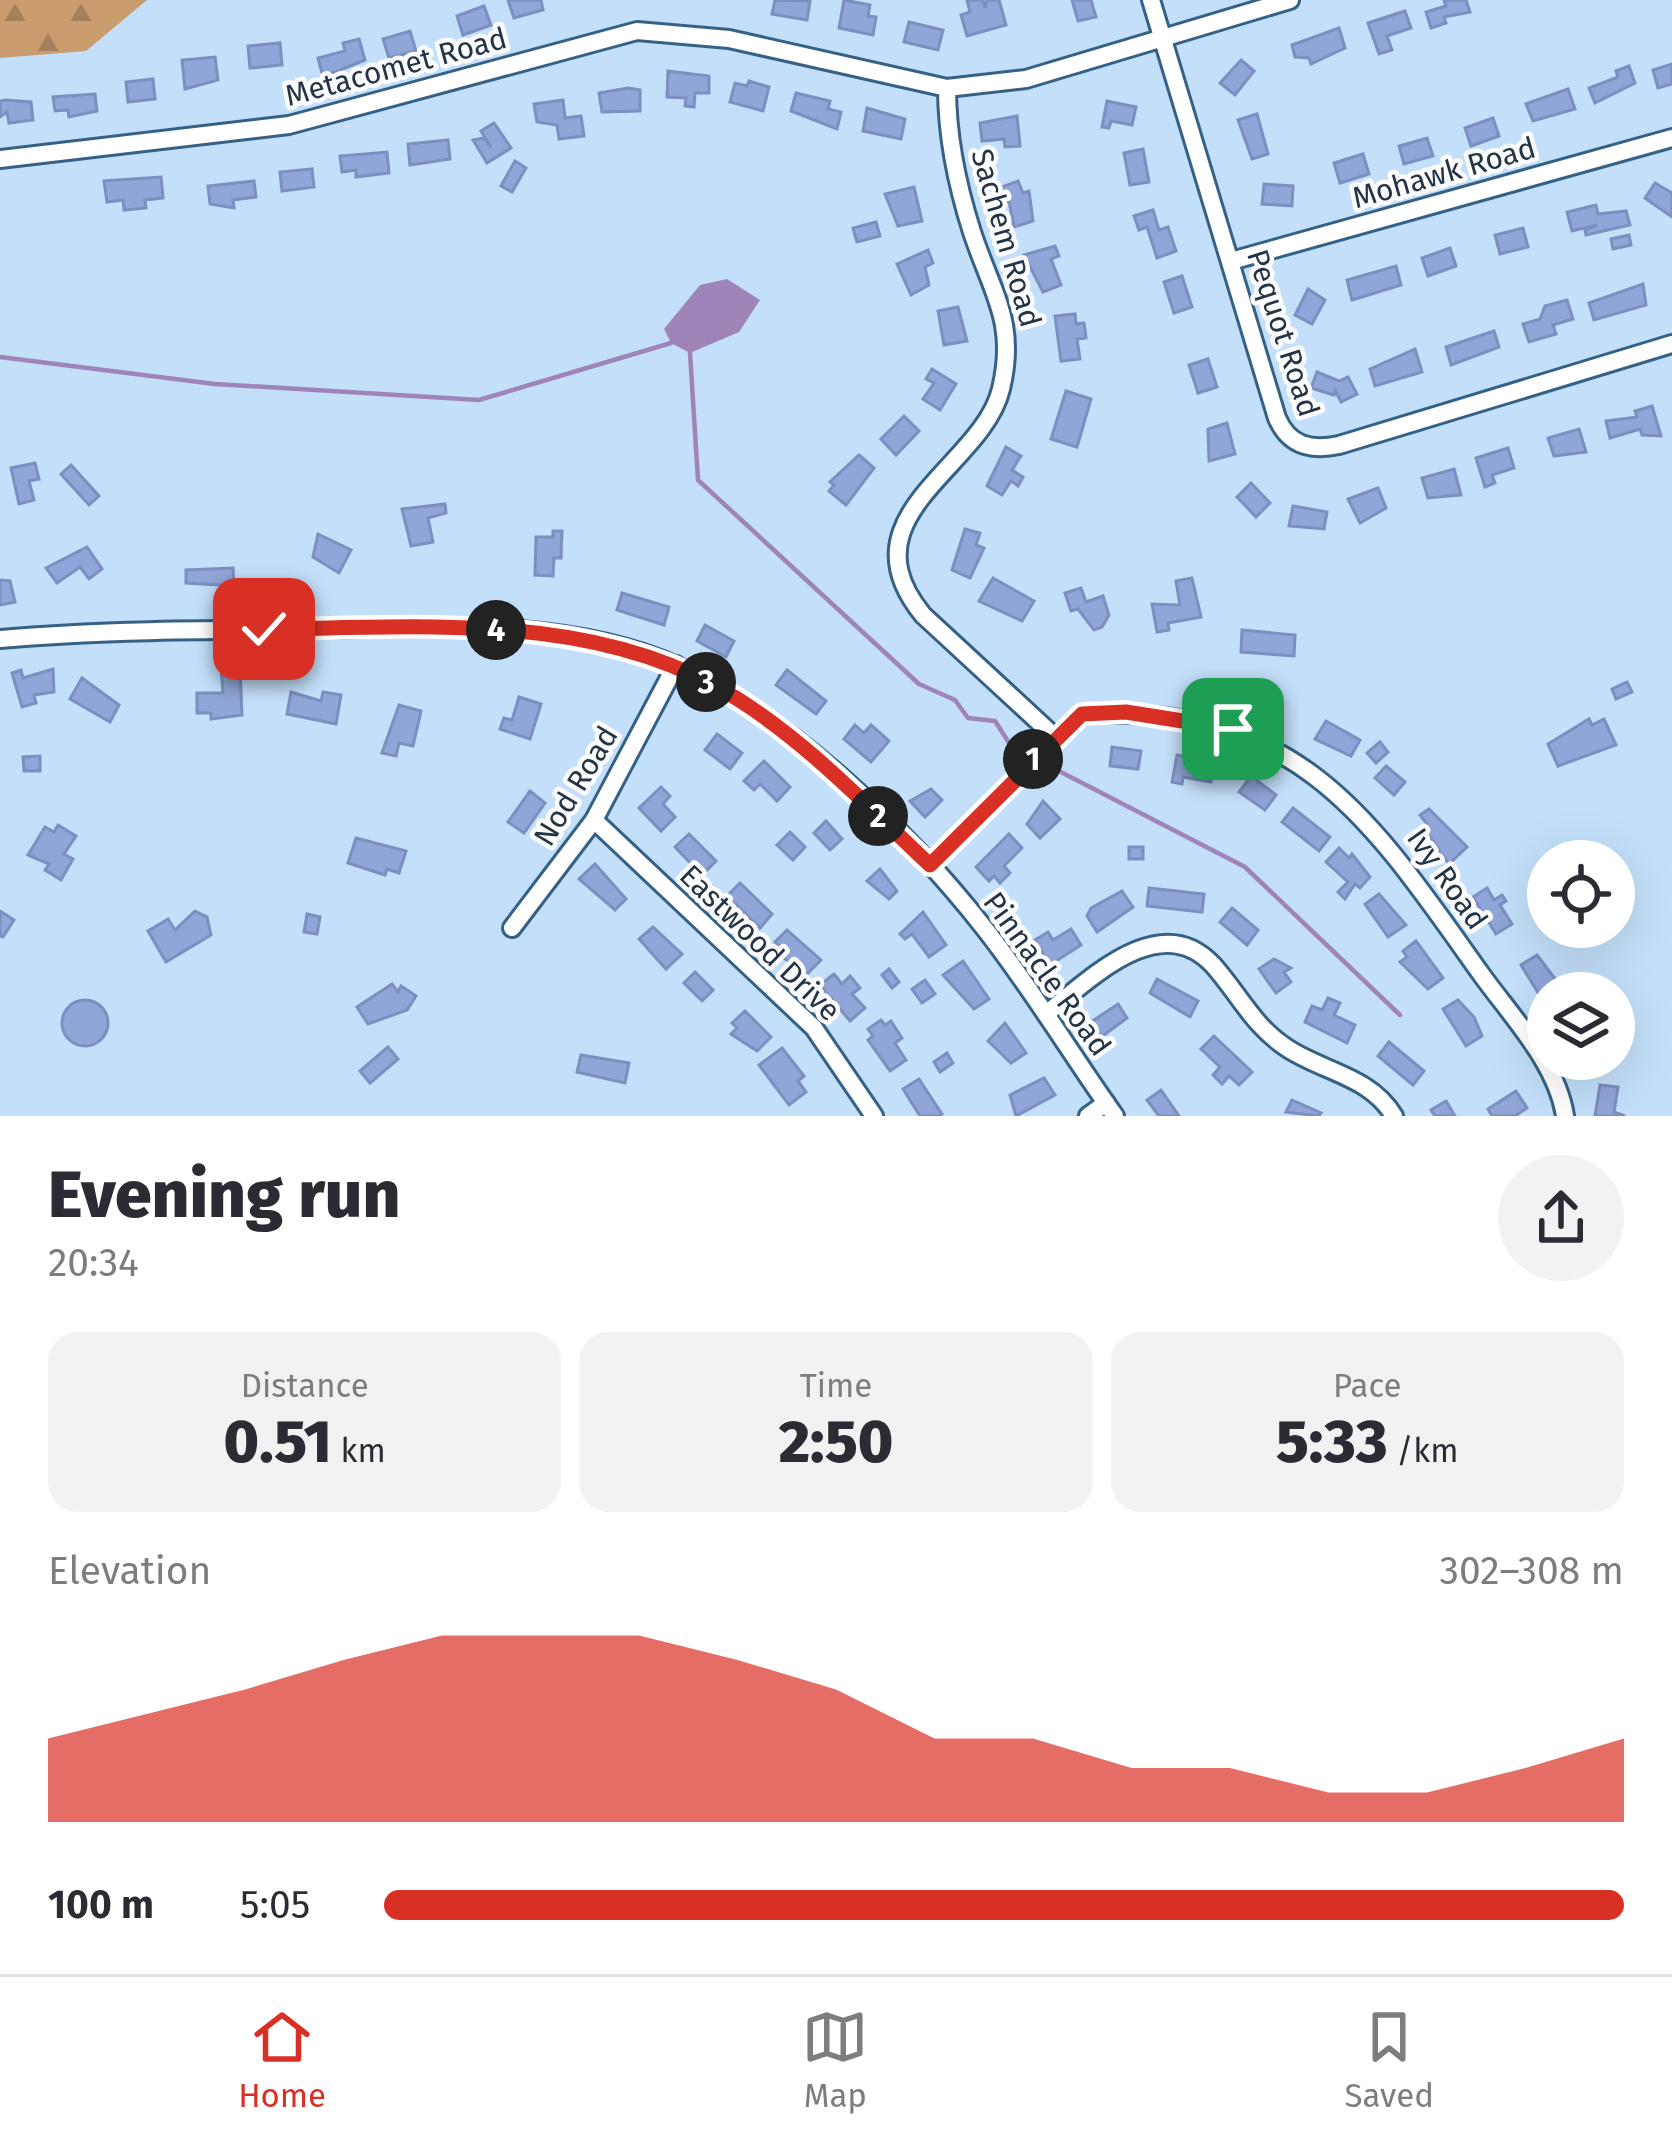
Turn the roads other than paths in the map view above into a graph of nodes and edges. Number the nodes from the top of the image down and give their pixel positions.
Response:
1 (1150, 0) edge
2 (1290, 0) edge
3 (1162, 38) junction
4 (947, 88) junction
5 (1672, 137) edge
6 (0, 159) edge
7 (1231, 261) junction
8 (1672, 344) edge
9 (0, 639) edge
10 (676, 665) junction
11 (1054, 737) junction
12 (594, 820) junction
13 (930, 865) junction
14 (512, 928) dead end
15 (1046, 1013) junction
16 (1110, 1110) edge
17 (874, 1116) edge
18 (1088, 1116) edge
19 (1394, 1116) edge
20 (1564, 1116) edge

1 - 3 street, Pequot Road
2 - 3 street, Metacomet Road
3 - 4 street, Metacomet Road
3 - 7 street, Pequot Road
4 - 6 street, Metacomet Road
4 - 11 street, Sachem Road
5 - 7 street, Mohawk Road
7 - 8 street, Pequot Road
9 - 10 street, Pinnacle Road
10 - 12 street, Nod Road
10 - 13 street, Pinnacle Road
11 - 13 street, Ivy Road
11 - 20 street, Ivy Road
12 - 14 street, Nod Road
12 - 17 street, Eastwood Drive
13 - 15 street, Pinnacle Road
15 - 16 street, Pinnacle Road
15 - 19 street
16 - 18 street

